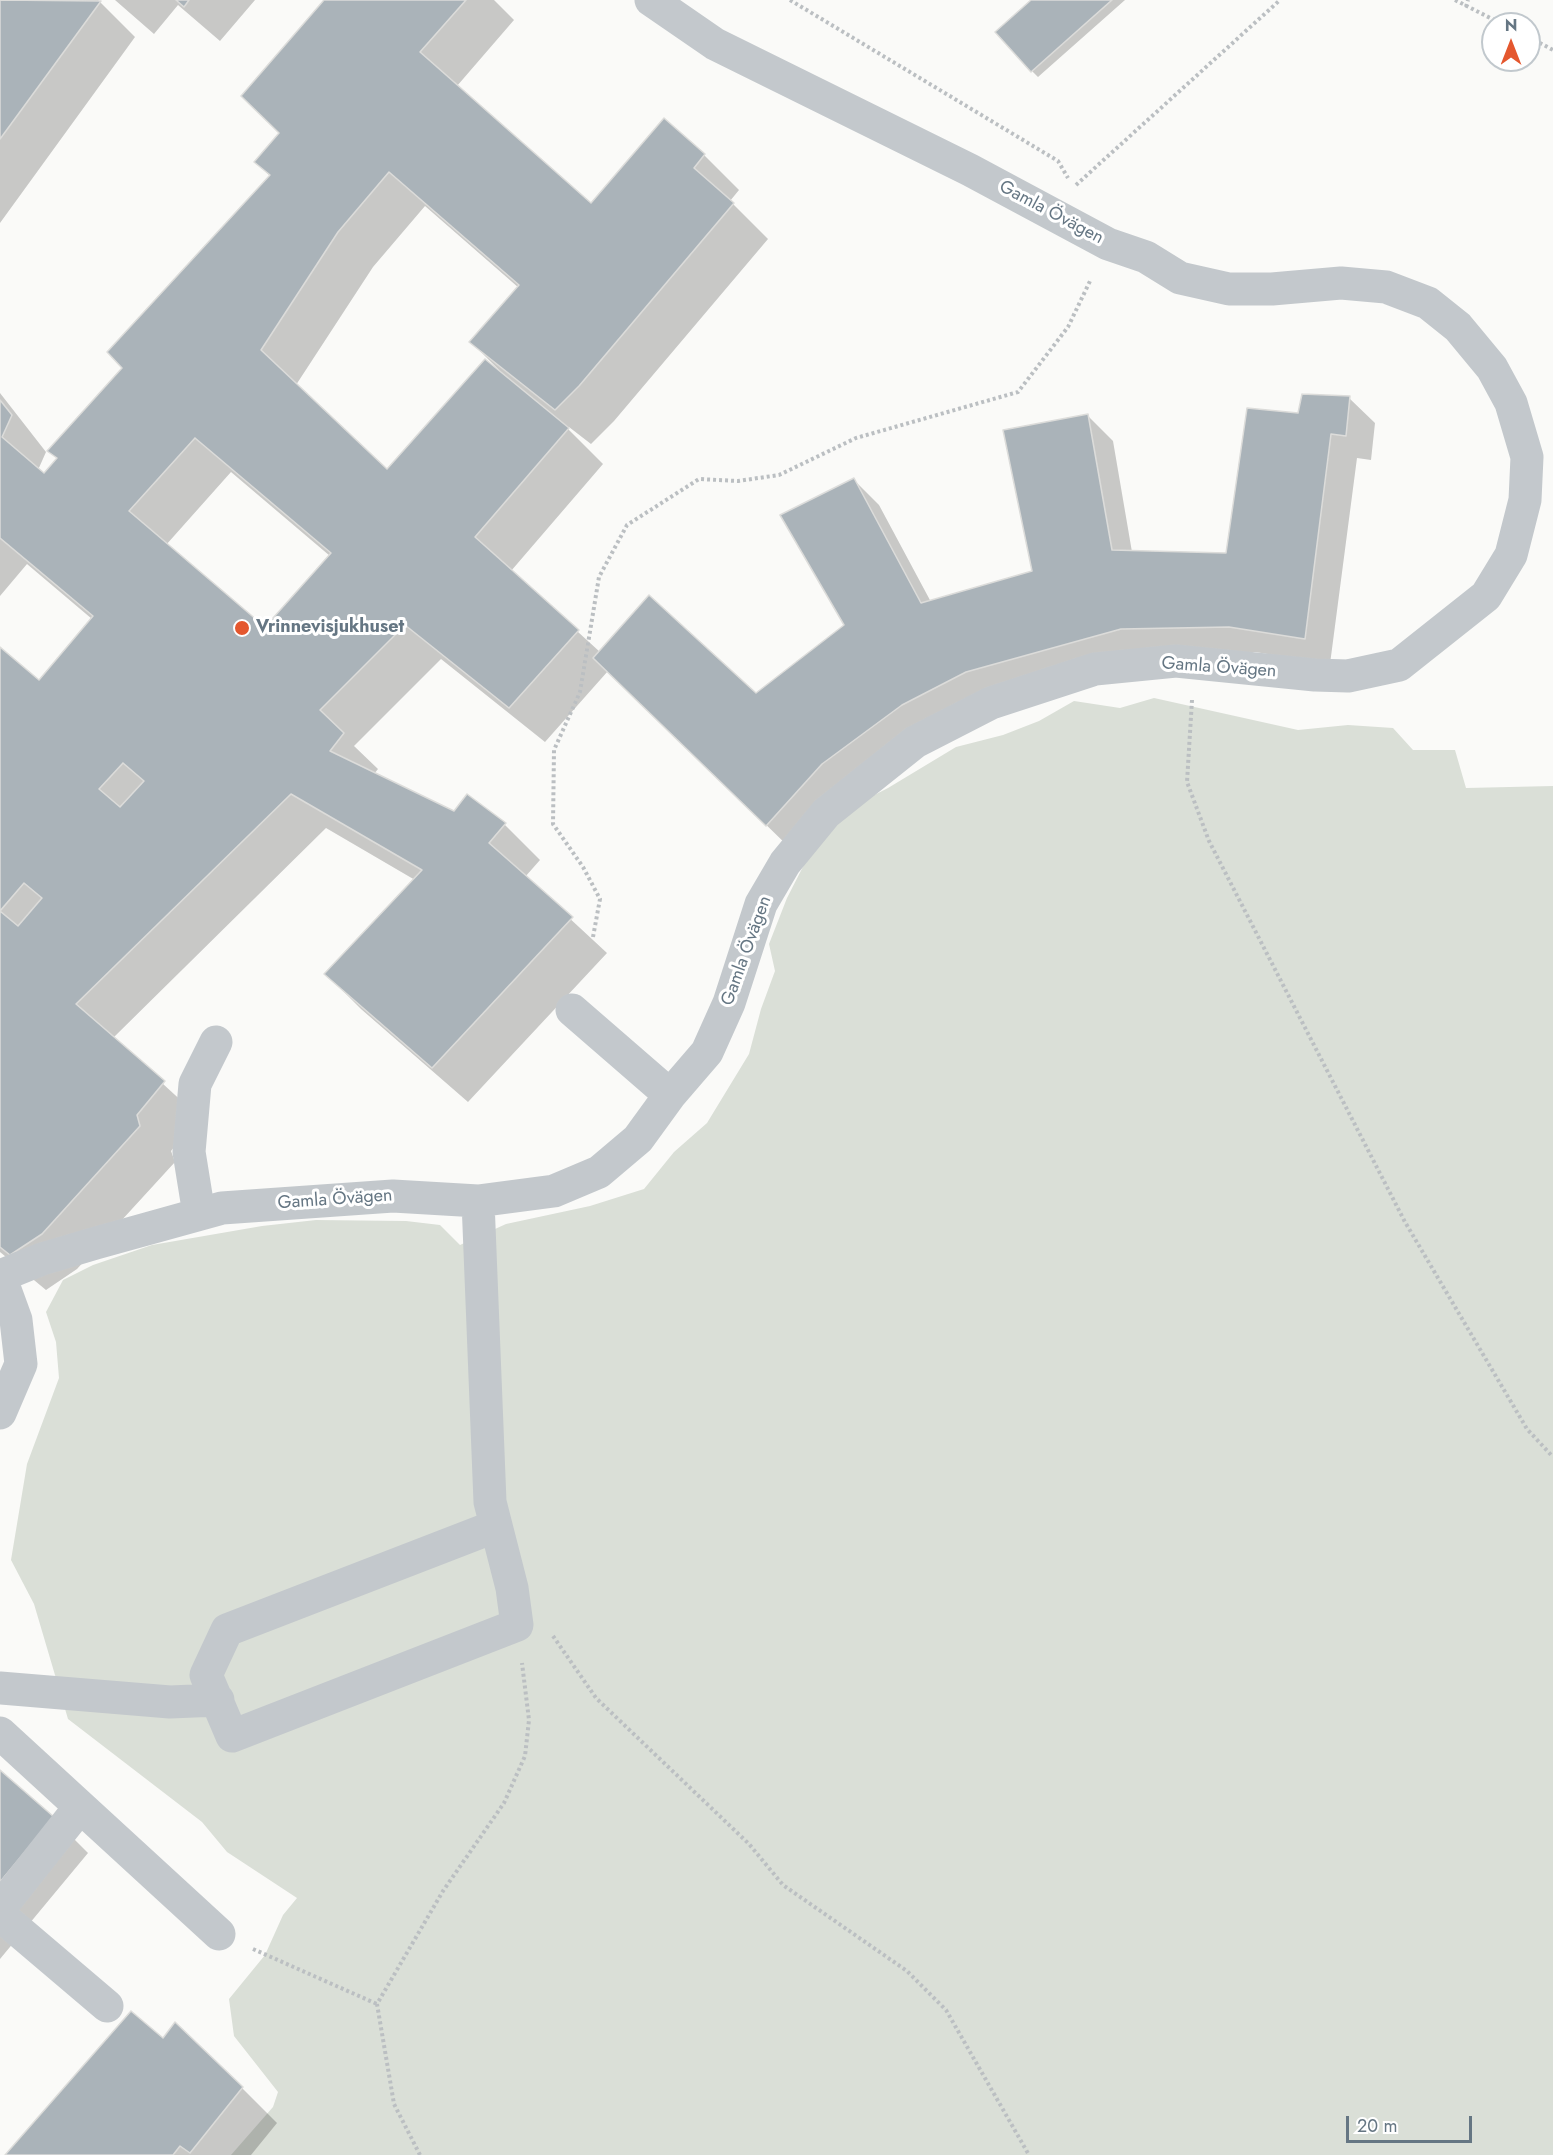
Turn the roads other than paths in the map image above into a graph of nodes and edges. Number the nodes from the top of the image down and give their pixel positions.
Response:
1 (651, 0) edge
2 (572, 1010) dead end
3 (216, 1042) dead end
4 (670, 1095) junction
5 (478, 1201) junction
6 (199, 1214) junction
7 (0, 1276) edge
8 (0, 1413) edge
9 (496, 1526) junction
10 (0, 1688) edge
11 (218, 1700) junction
12 (0, 1733) edge
13 (80, 1807) junction
14 (0, 1908) edge
15 (0, 1915) edge
16 (219, 1934) road end
17 (107, 2006) dead end

1 - 4 street, Gamla Övägen
2 - 4 street
3 - 6 street
4 - 5 street, Gamla Övägen
5 - 6 street, Gamla Övägen
5 - 9 street
6 - 7 street, Gamla Övägen
7 - 8 street
9 - 11 street
9 - 11 street
10 - 11 street
12 - 13 street
13 - 14 street
13 - 16 street
15 - 17 street

